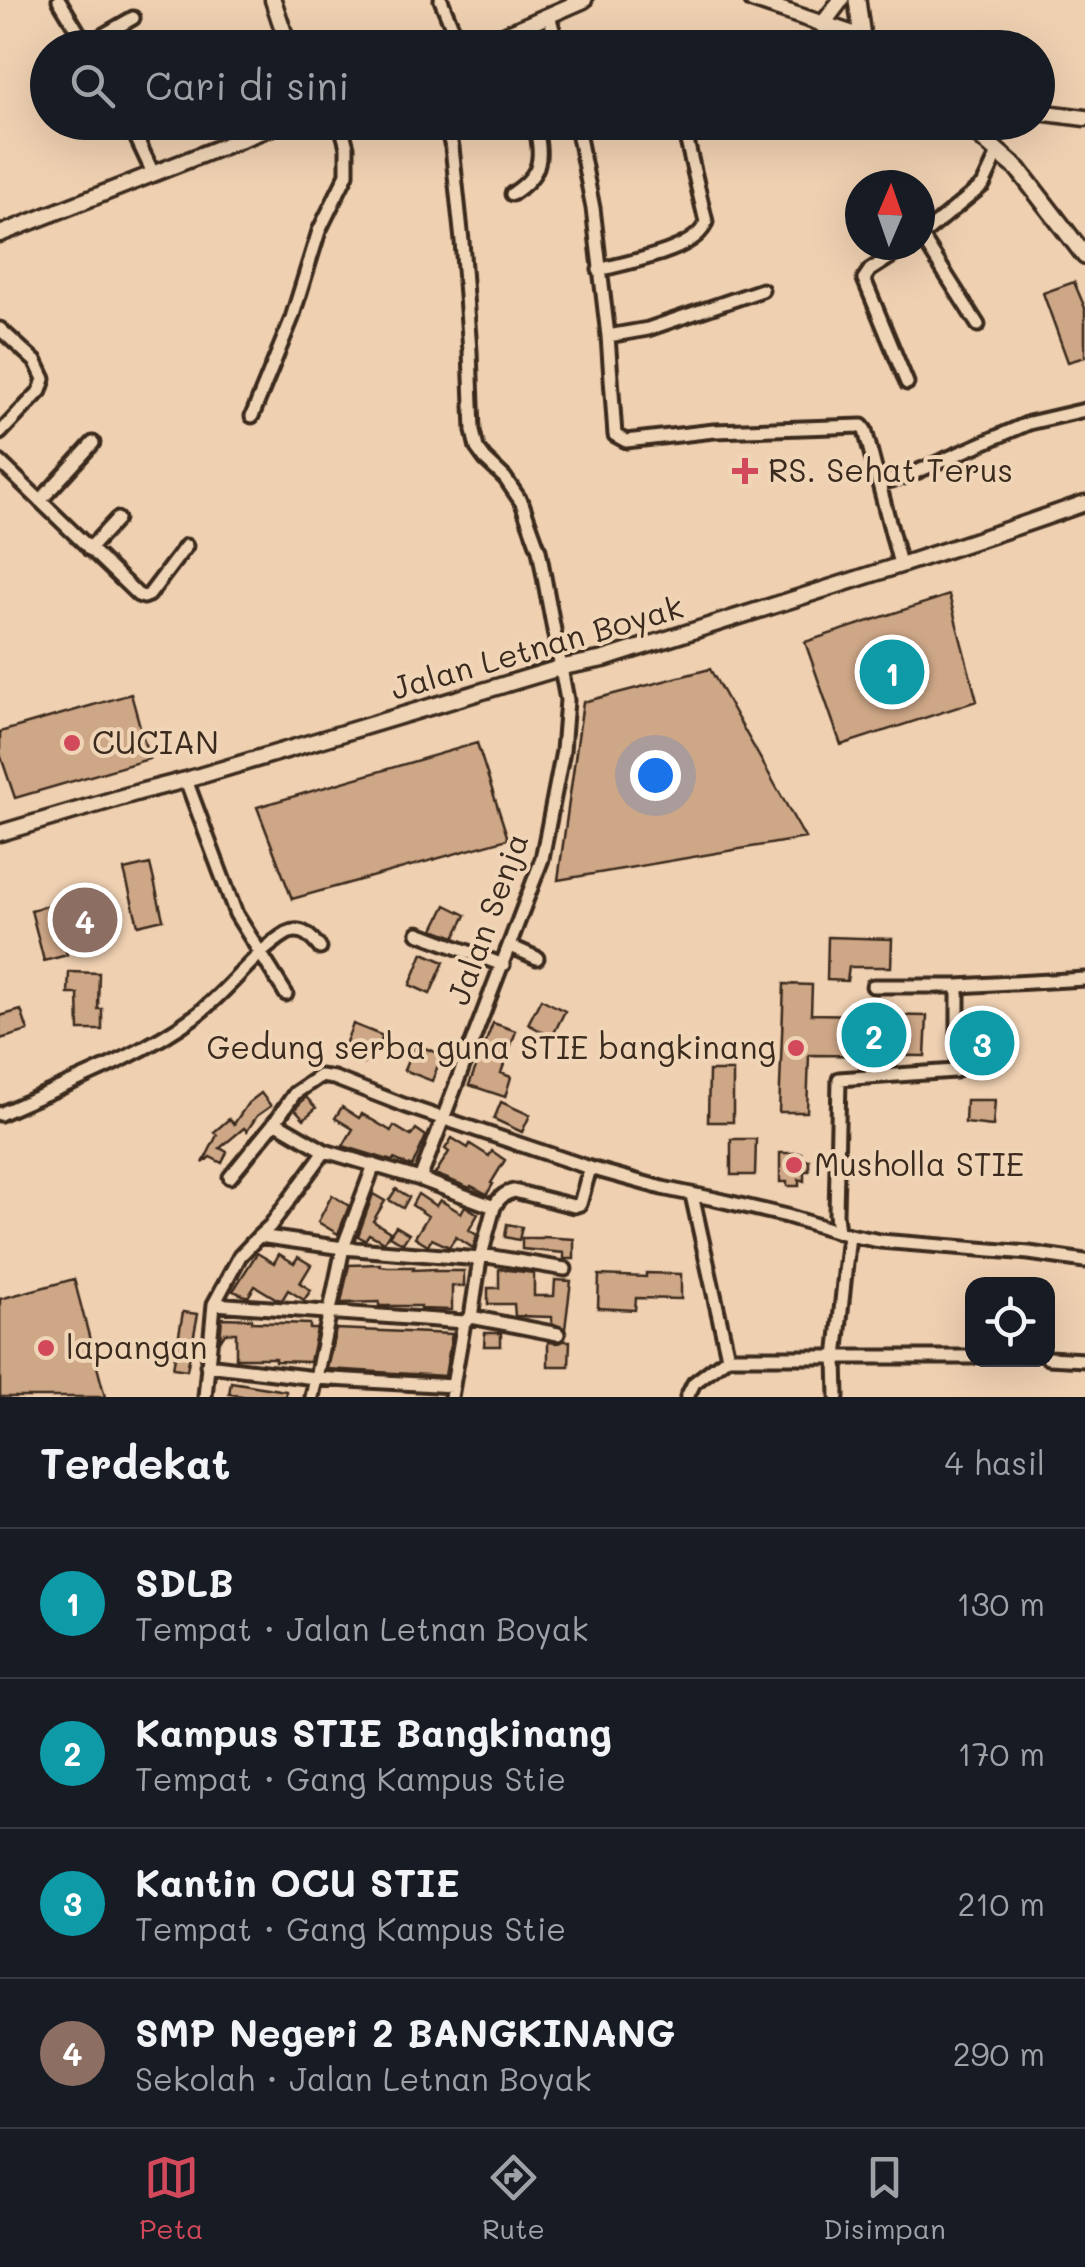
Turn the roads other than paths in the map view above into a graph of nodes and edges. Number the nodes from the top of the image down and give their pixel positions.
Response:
1 (59, 0) edge
2 (273, 0) edge
3 (441, 0) edge
4 (584, 0) edge
5 (752, 0) edge
6 (841, 0) edge
7 (857, 0) edge
8 (549, 14) junction
9 (133, 18) dead end
10 (822, 25) junction
11 (77, 30) edge
12 (113, 30) edge
13 (283, 30) edge
14 (453, 30) edge
15 (522, 30) edge
16 (553, 30) edge
17 (836, 30) edge
18 (865, 30) edge
19 (1055, 114) edge
20 (1085, 118) edge
21 (137, 140) edge
22 (238, 140) edge
23 (345, 140) edge
24 (450, 140) edge
25 (538, 140) edge
26 (580, 140) edge
27 (982, 140) edge
28 (687, 141) dead end
29 (998, 154) junction
30 (153, 173) junction
31 (512, 194) dead end
32 (935, 224) edge
33 (0, 234) edge
34 (1085, 256) edge
35 (935, 259) edge
36 (886, 260) edge
37 (600, 270) junction
38 (762, 290) dead end
39 (978, 324) dead end
40 (0, 329) edge
41 (608, 336) junction
42 (907, 383) dead end
43 (1085, 410) edge
44 (252, 416) dead end
45 (0, 433) edge
46 (93, 443) dead end
47 (0, 462) edge
48 (880, 483) junction
49 (40, 501) junction
50 (1085, 503) edge
51 (117, 519) dead end
52 (186, 546) dead end
53 (89, 549) junction
54 (900, 564) junction
55 (563, 668) junction
56 (186, 780) junction
57 (0, 833) edge
58 (418, 933) dead end
59 (510, 946) junction
60 (320, 948) dead end
61 (260, 955) junction
62 (537, 958) dead end
63 (502, 964) junction
64 (1085, 980) edge
65 (873, 986) dead end
66 (958, 986) junction
67 (286, 994) dead end
68 (0, 1114) edge
69 (444, 1118) junction
70 (275, 1122) junction
71 (326, 1150) junction
72 (374, 1165) junction
73 (590, 1168) junction
74 (230, 1178) dead end
75 (420, 1179) junction
76 (692, 1195) junction
77 (494, 1207) junction
78 (844, 1234) junction
79 (259, 1236) junction
80 (343, 1248) junction
81 (480, 1257) junction
82 (1085, 1261) edge
83 (566, 1269) dead end
84 (214, 1304) junction
85 (329, 1311) junction
86 (468, 1320) junction
87 (558, 1334) dead end
88 (728, 1357) junction
89 (965, 1357) edge
90 (836, 1358) junction
91 (1055, 1358) edge
92 (1085, 1360) edge
93 (206, 1365) junction
94 (315, 1378) junction
95 (452, 1391) edge
96 (205, 1397) edge
97 (312, 1397) edge
98 (687, 1397) edge
99 (837, 1397) edge

1 - 11 street
2 - 13 street
3 - 14 street
4 - 8 street
5 - 10 street
6 - 10 street
7 - 18 main road
8 - 15 street
8 - 16 street
9 - 12 street
10 - 17 street
19 - 20 street
21 - 30 street
22 - 30 street
23 - 44 street
24 - 55 street, Jalan Senja
25 - 31 street
26 - 37 street
27 - 29 main road
28 - 37 street
29 - 32 street
29 - 34 main road
30 - 33 street
35 - 39 street
36 - 42 street
37 - 41 street
38 - 41 street
40 - 45 street
41 - 48 street
43 - 48 street
46 - 49 street
47 - 49 street
48 - 54 street
49 - 53 street
50 - 54 street, Jalan Letnan Boyak
51 - 53 street
52 - 53 street
54 - 55 street, Jalan Letnan Boyak
55 - 56 street, Jalan Letnan Boyak
55 - 59 street, Jalan Senja
56 - 57 street, Jalan Letnan Boyak
56 - 61 street
58 - 63 street
59 - 62 street
59 - 63 street, Jalan Senja
60 - 61 street
61 - 67 street
61 - 68 street
63 - 69 street, Jalan Senja
64 - 66 street
65 - 66 street
66 - 78 street
69 - 70 street
69 - 73 street
69 - 75 street, Jalan Senja
70 - 71 street
70 - 74 street
71 - 72 street
71 - 79 street
72 - 75 street
72 - 80 street
73 - 76 street
73 - 77 street
75 - 77 street
76 - 78 street
76 - 88 street
77 - 81 street
78 - 82 street
78 - 90 street
79 - 80 street
79 - 84 street
80 - 81 street
80 - 85 street
81 - 83 street
81 - 86 street
84 - 85 street
84 - 93 street
85 - 86 street
85 - 94 street
86 - 87 street
86 - 95 street
88 - 90 street
88 - 98 street
89 - 90 street
90 - 99 street
91 - 92 street
93 - 94 street
93 - 96 street
94 - 95 street
94 - 97 street

